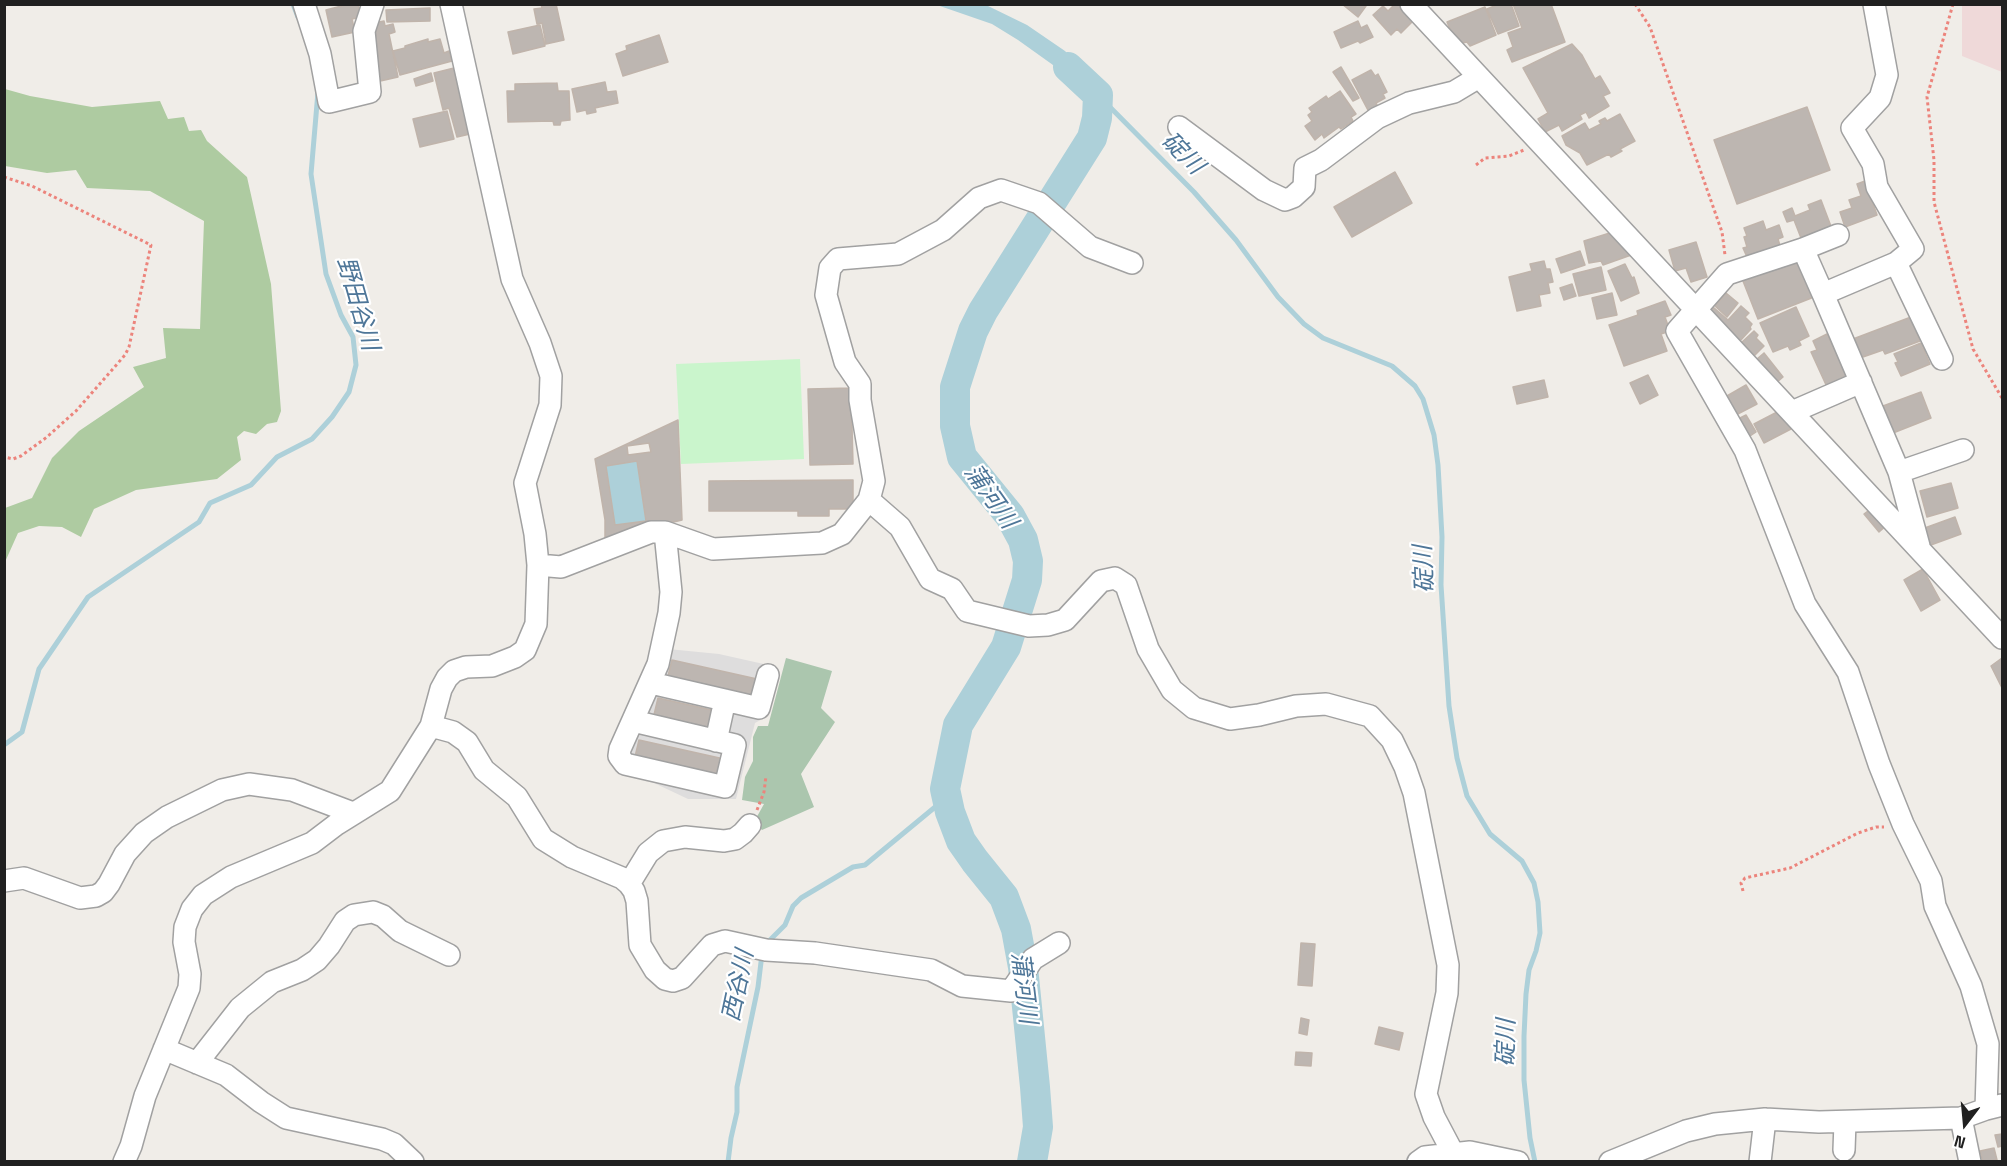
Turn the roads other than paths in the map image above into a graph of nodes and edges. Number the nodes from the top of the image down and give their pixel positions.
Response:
1 (304, 4) edge
2 (374, 4) edge
3 (451, 4) edge
4 (1411, 4) edge
5 (1874, 4) edge
6 (1479, 77) junction
7 (1179, 127) dead end
8 (1838, 235) dead end
9 (1803, 249) junction
10 (1132, 263) dead end
11 (1896, 263) junction
12 (1823, 294) junction
13 (1697, 310) junction
14 (1942, 359) dead end
15 (1861, 382) junction
16 (1792, 412) junction
17 (1963, 450) dead end
18 (1899, 472) junction
19 (869, 500) junction
20 (665, 532) junction
21 (1919, 548) junction
22 (538, 565) junction
23 (2002, 638) edge
24 (768, 675) dead end
25 (651, 683) junction
26 (725, 700) junction
27 (633, 721) junction
28 (431, 726) junction
29 (716, 741) junction
30 (353, 813) junction
31 (750, 825) road end
32 (4, 881) edge
33 (629, 884) junction
34 (1059, 943) dead end
35 (449, 955) dead end
36 (1972, 1026) dead end
37 (164, 1048) junction
38 (197, 1063) junction
39 (1981, 1111) edge
40 (1765, 1119) junction
41 (1845, 1122) junction
42 (1844, 1150) dead end
43 (1464, 1155) edge
44 (1649, 1155) edge
45 (124, 1161) edge
46 (414, 1161) edge
47 (1419, 1161) edge
48 (1518, 1161) edge
49 (1610, 1161) edge
50 (1760, 1161) edge
51 (1970, 1161) edge

1 - 2 street
3 - 22 street
4 - 6 street
5 - 11 street
6 - 7 street
6 - 13 street
8 - 9 street
9 - 12 street
9 - 13 street
10 - 19 street
11 - 12 street
11 - 14 street
12 - 15 street
13 - 16 street
13 - 39 street
15 - 16 street
15 - 18 street
16 - 21 street
17 - 18 street
18 - 21 street
19 - 20 street
19 - 43 street
20 - 22 street
20 - 25 street
21 - 23 street
22 - 28 street
24 - 26 street
25 - 26 street
25 - 27 street
26 - 29 street
27 - 29 street
27 - 29 street
28 - 30 street
28 - 33 street
30 - 32 street
30 - 37 street
31 - 33 street
33 - 34 street
35 - 38 street
36 - 39 street
37 - 38 street
37 - 45 street
38 - 46 street
39 - 41 street
39 - 51 street
40 - 41 street
40 - 44 street
40 - 50 street
41 - 42 street
43 - 47 street
43 - 48 street
44 - 49 street

